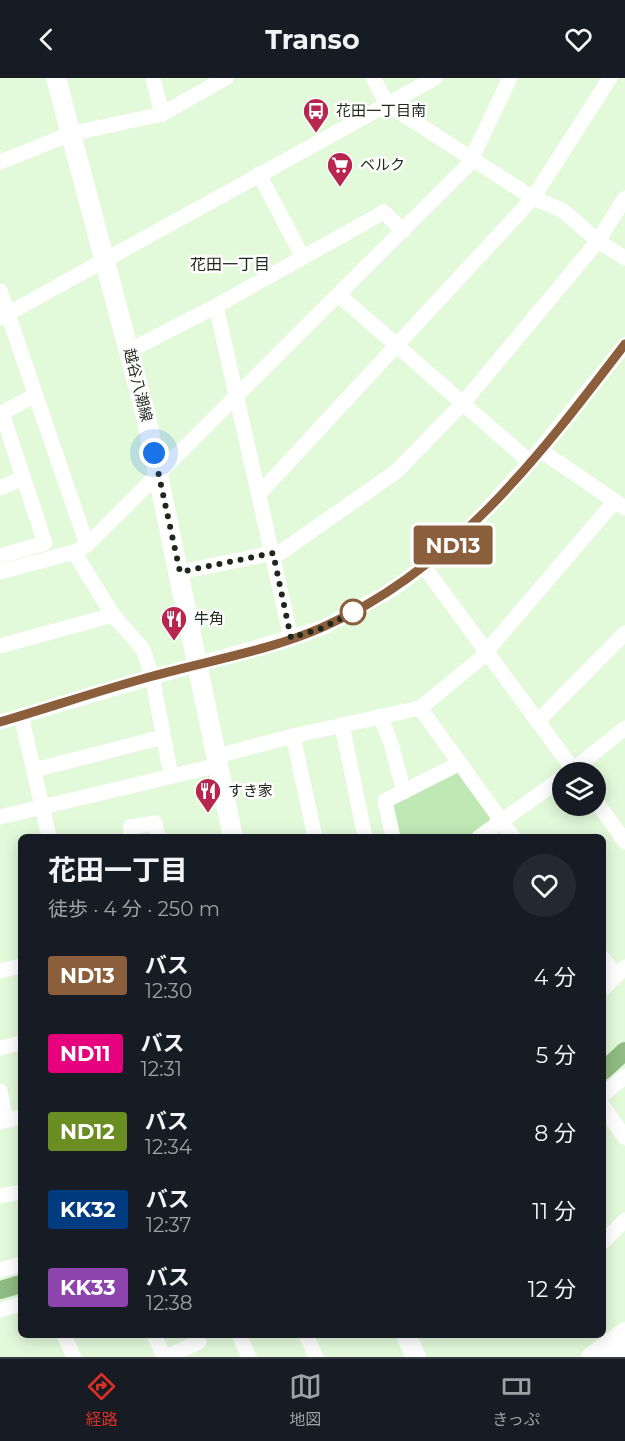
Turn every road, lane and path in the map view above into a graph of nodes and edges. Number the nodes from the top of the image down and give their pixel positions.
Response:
1 (56, 78) edge
2 (153, 78) edge
3 (226, 78) edge
4 (373, 78) edge
5 (435, 78) edge
6 (510, 78) edge
7 (610, 78) edge
8 (387, 104) junction
9 (162, 114) junction
10 (70, 134) junction
11 (471, 158) junction
12 (0, 162) edge
13 (259, 174) junction
14 (532, 198) junction
15 (625, 198) edge
16 (403, 231) junction
17 (598, 241) junction
18 (302, 256) junction
19 (625, 258) edge
20 (104, 260) junction
21 (0, 291) edge
22 (339, 295) junction
23 (216, 306) junction
24 (4, 316) edge
25 (625, 345) edge
26 (396, 346) junction
27 (129, 351) junction
28 (35, 395) junction
29 (236, 397) junction
30 (463, 403) junction
31 (1, 414) edge
32 (540, 450) junction
33 (530, 462) junction
34 (159, 474) junction
35 (23, 478) junction
36 (0, 488) edge
37 (259, 494) junction
38 (620, 505) edge
39 (80, 549) junction
40 (273, 555) junction
41 (0, 556) edge
42 (425, 568) junction
43 (0, 572) edge
44 (180, 572) junction
45 (113, 615) junction
46 (625, 633) edge
47 (291, 638) junction
48 (0, 646) edge
49 (487, 650) junction
50 (199, 664) junction
51 (153, 676) junction
52 (420, 708) junction
53 (21, 715) junction
54 (380, 717) junction
55 (538, 721) junction
56 (0, 722) edge
57 (342, 725) junction
58 (625, 728) edge
59 (293, 736) junction
60 (163, 737) junction
61 (218, 760) junction
62 (564, 762) edge
63 (584, 762) edge
64 (460, 763) junction
65 (34, 770) junction
66 (171, 776) junction
67 (552, 786) edge
68 (404, 792) junction
69 (42, 807) junction
70 (606, 815) edge
71 (0, 817) edge
72 (501, 822) junction
73 (48, 834) edge
74 (131, 834) edge
75 (157, 834) edge
76 (233, 834) edge
77 (314, 834) edge
78 (364, 834) edge
79 (392, 834) edge
80 (483, 834) edge
81 (511, 834) edge
82 (625, 842) edge
83 (606, 960) edge
84 (18, 967) edge
85 (0, 971) edge
86 (620, 971) edge
87 (606, 986) edge
88 (18, 1044) edge
89 (0, 1048) edge
90 (625, 1076) edge
91 (0, 1091) edge
92 (606, 1092) edge
93 (606, 1110) edge
94 (9, 1120) edge
95 (625, 1138) edge
96 (18, 1193) edge
97 (0, 1196) edge
98 (625, 1220) edge
99 (606, 1239) edge
100 (18, 1265) edge
101 (0, 1270) edge
102 (18, 1305) edge
103 (0, 1310) edge
104 (625, 1332) edge
105 (65, 1338) edge
106 (156, 1338) edge
107 (197, 1338) edge
108 (240, 1338) edge
109 (307, 1338) edge
110 (407, 1338) edge
111 (625, 1350) edge
112 (74, 1357) edge
113 (165, 1357) edge
114 (249, 1357) edge
115 (316, 1357) edge
116 (416, 1357) edge
117 (591, 1357) edge
118 (615, 1357) edge

1 - 10 main road, 越谷八潮線
2 - 9 street
3 - 9 street
4 - 8 street
5 - 8 street
6 - 11 street
7 - 14 street
8 - 11 street
8 - 13 street
9 - 10 street
10 - 12 street
10 - 20 main road, 越谷八潮線
11 - 14 street
11 - 16 street
13 - 18 street
13 - 20 street
14 - 17 street
14 - 26 street
15 - 17 street
16 - 18 street
16 - 22 street
17 - 19 street
17 - 30 street
18 - 23 street
20 - 24 street
20 - 27 main road, 越谷八潮線
21 - 24 street
22 - 26 street
22 - 29 street
23 - 27 street
23 - 29 street
24 - 28 street
25 - 32 street
26 - 30 street
26 - 37 street
27 - 34 main road, 越谷八潮線
28 - 31 street
28 - 39 street
29 - 34 street
29 - 37 street
30 - 33 street
30 - 40 street
31 - 35 street
32 - 33 street
32 - 38 street
33 - 42 street
34 - 39 street
34 - 44 main road, 越谷八潮線
35 - 36 street
35 - 41 street
37 - 40 street
38 - 49 street
39 - 43 street
39 - 45 street
40 - 44 street
40 - 47 street
42 - 47 street
42 - 49 street
44 - 50 main road, 越谷八潮線
45 - 48 street
45 - 51 street
46 - 55 street
47 - 50 street
49 - 52 street
49 - 55 street
50 - 51 street
50 - 61 main road, 越谷八潮線
51 - 53 street
51 - 60 street
52 - 54 street
52 - 64 street
53 - 56 street
53 - 65 street
54 - 57 street
54 - 68 street
55 - 62 street
57 - 59 street
57 - 78 street
58 - 63 street
59 - 61 street
59 - 77 street
60 - 65 street
60 - 66 street
61 - 66 street
61 - 76 main road, 越谷八潮線
64 - 68 street
64 - 72 street
65 - 69 street
66 - 69 street
67 - 72 street
68 - 79 street
69 - 71 street
69 - 73 street
70 - 82 street
72 - 80 street
72 - 81 street
74 - 75 street
83 - 86 street
84 - 85 street
86 - 87 street
88 - 89 street
90 - 92 street
91 - 94 street
93 - 95 street
96 - 97 street
98 - 99 street
100 - 101 street
102 - 103 street
104 - 117 main road
105 - 112 street
106 - 113 street
107 - 113 street
108 - 114 street
109 - 115 street
110 - 116 main road
111 - 118 main road

